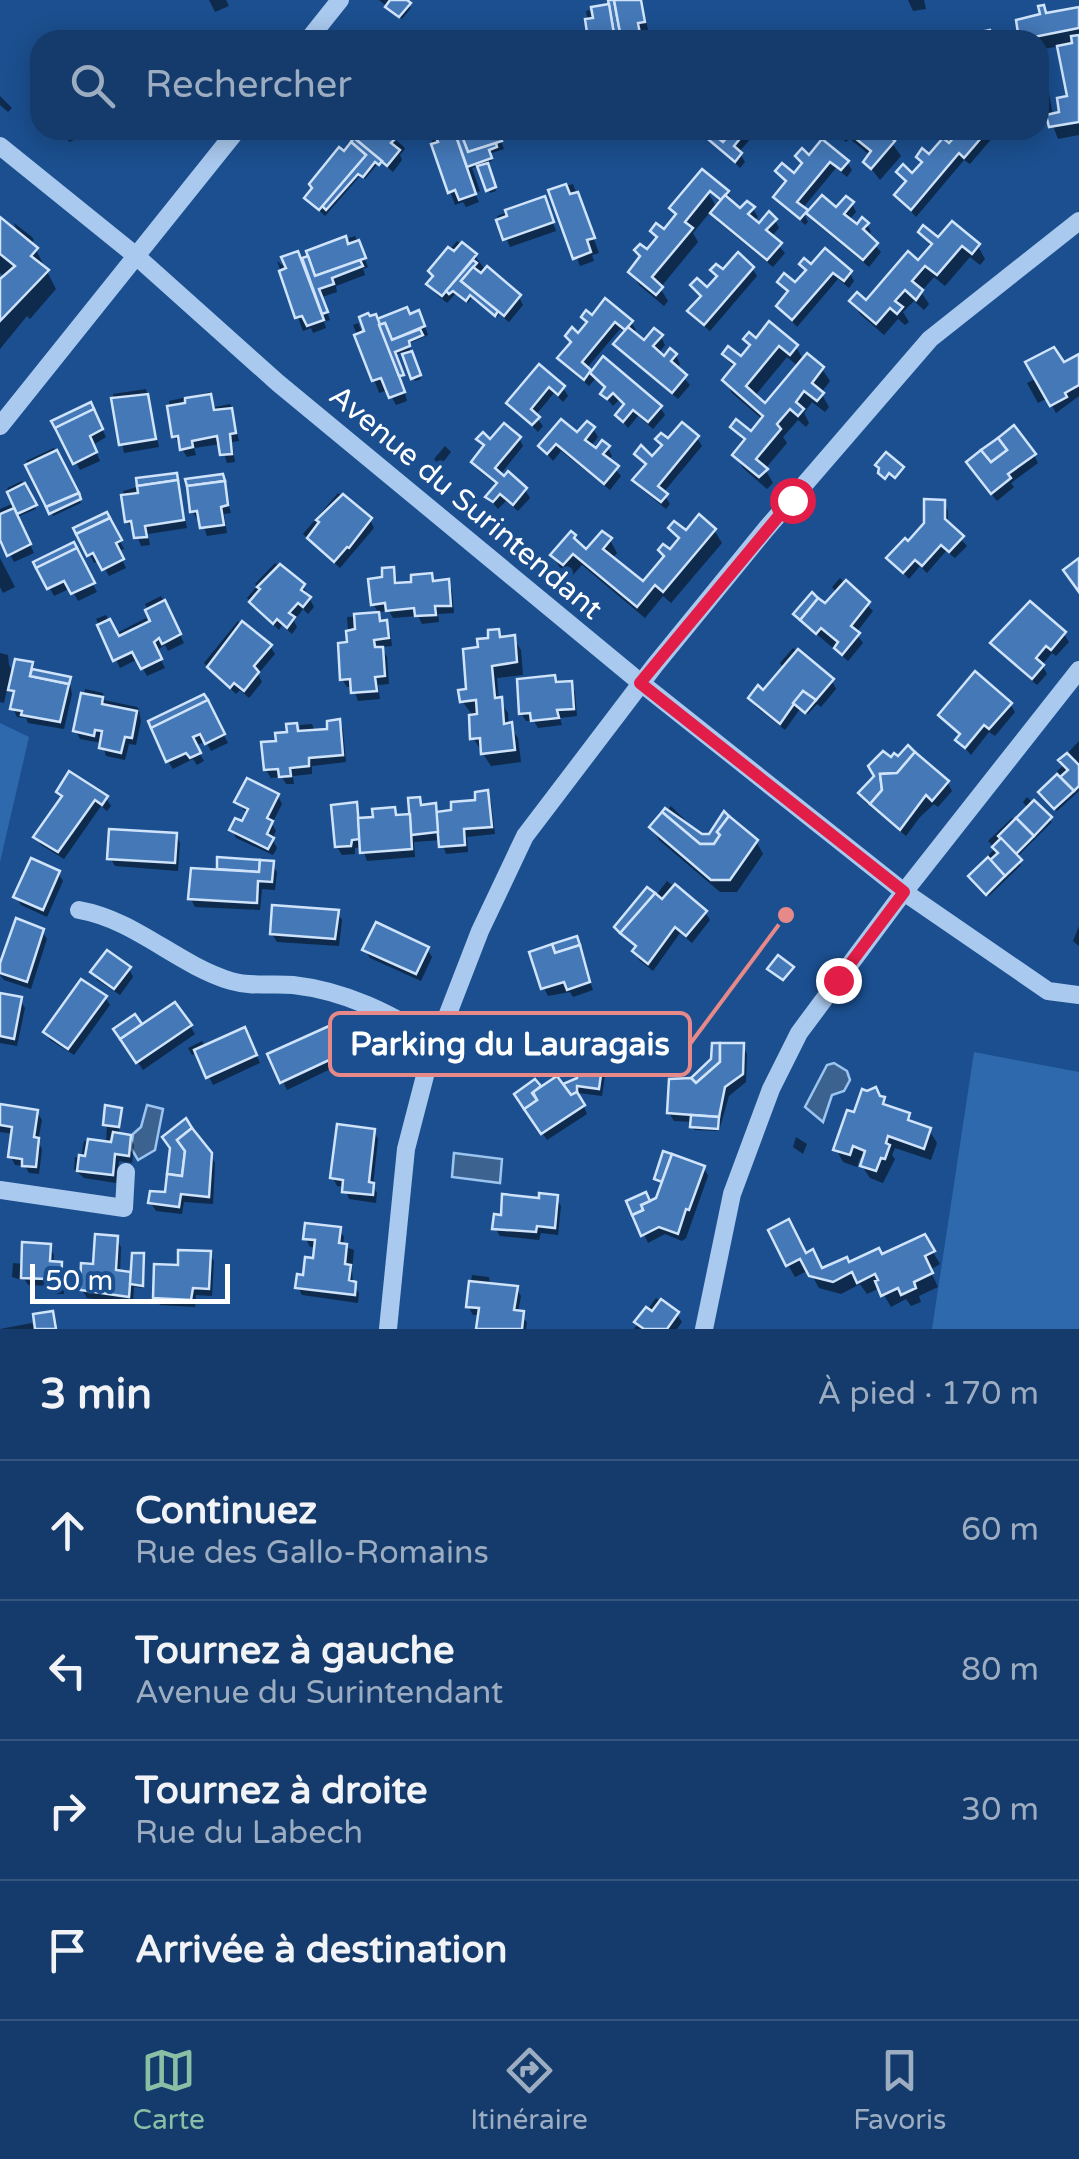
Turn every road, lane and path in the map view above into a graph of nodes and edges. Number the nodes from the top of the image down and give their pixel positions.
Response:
1 (340, 0) edge
2 (316, 30) edge
3 (229, 140) edge
4 (0, 146) edge
5 (1079, 221) edge
6 (135, 254) junction
7 (0, 426) edge
8 (1079, 670) edge
9 (640, 683) junction
10 (904, 892) junction
11 (79, 910) dead end
12 (1079, 995) edge
13 (435, 1041) junction
14 (126, 1172) dead end
15 (0, 1190) edge
16 (388, 1329) edge
17 (704, 1329) edge

1 - 2 street
3 - 6 street
4 - 6 street, Avenue du Surintendant
5 - 9 street
6 - 7 street
6 - 9 street, Avenue du Surintendant
8 - 10 street
9 - 10 street, Avenue du Surintendant
9 - 13 street
10 - 12 street, Avenue du Surintendant
10 - 17 street
11 - 13 street
13 - 16 street
14 - 15 street

